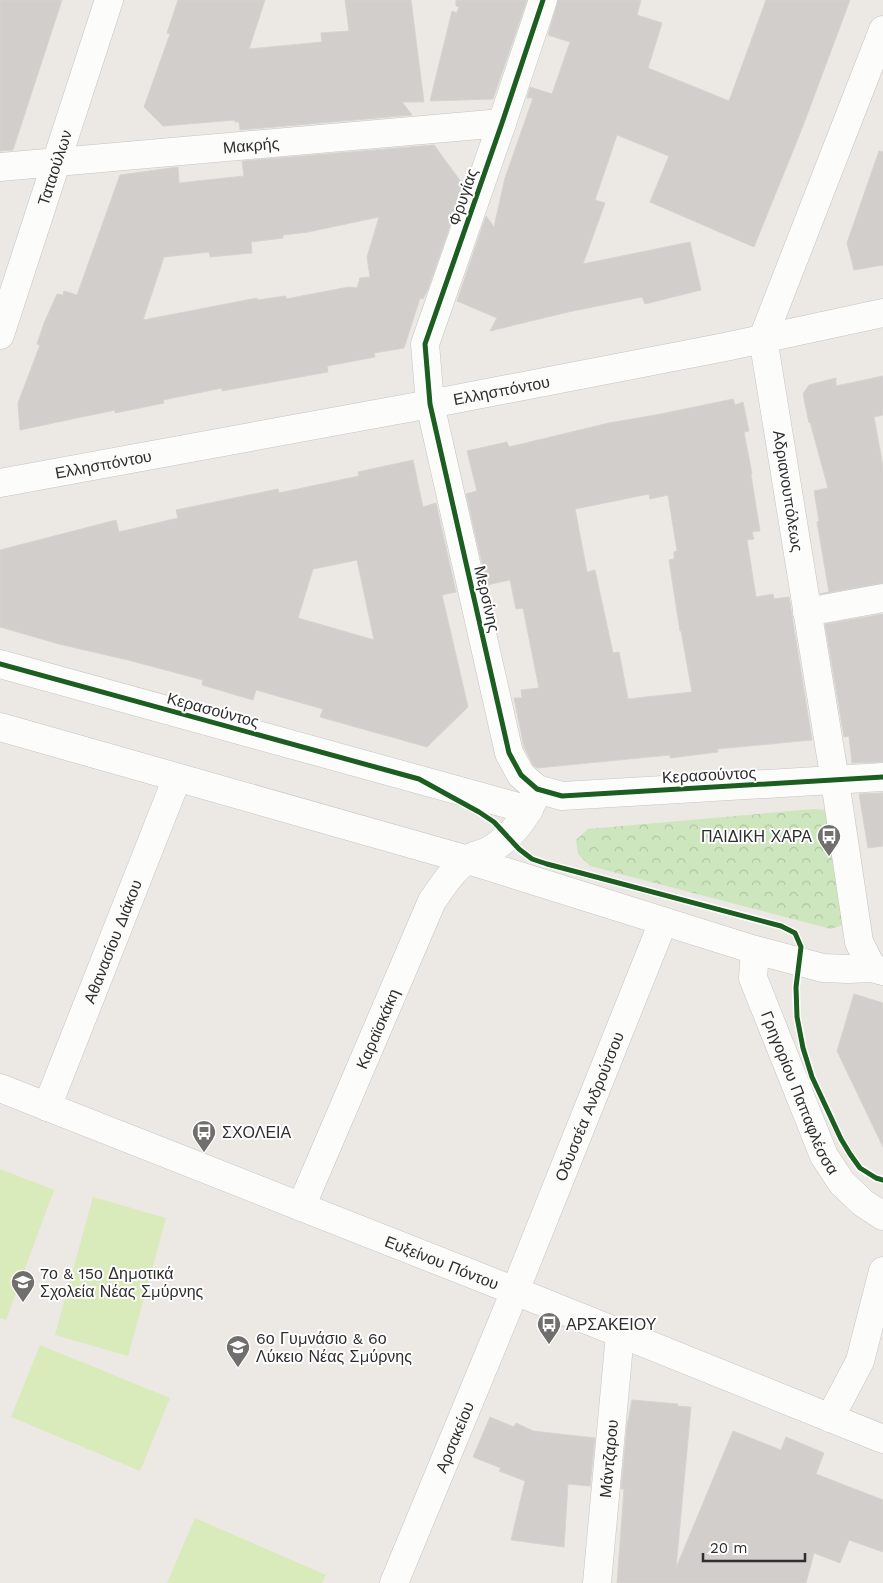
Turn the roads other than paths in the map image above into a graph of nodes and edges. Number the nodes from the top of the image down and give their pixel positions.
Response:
1 (109, 0) edge
2 (542, 0) edge
3 (883, 30) edge
4 (502, 124) junction
5 (57, 161) junction
6 (0, 167) edge
7 (883, 313) edge
8 (0, 335) edge
9 (763, 338) junction
10 (430, 404) junction
11 (0, 484) edge
12 (883, 598) edge
13 (808, 612) junction
14 (0, 664) edge
15 (0, 727) edge
16 (883, 777) edge
17 (177, 778) junction
18 (836, 780) junction
19 (533, 800) junction
20 (468, 860) junction
21 (663, 922) junction
22 (755, 950) junction
23 (877, 969) edge
24 (0, 1088) edge
25 (47, 1107) junction
26 (301, 1207) junction
27 (883, 1216) edge
28 (883, 1270) edge
29 (515, 1291) junction
30 (620, 1334) junction
31 (830, 1418) junction
32 (883, 1439) edge
33 (394, 1583) edge
34 (596, 1583) edge

1 - 5 street, Ταταούλων
2 - 4 street, Φρυγίας
3 - 9 street
4 - 5 street, Μακρής
4 - 10 street, Φρυγίας
5 - 6 street, Μακρής
5 - 8 street, Ταταούλων
7 - 9 street, Ελλησπόντου
9 - 10 street, Ελλησπόντου
9 - 13 street, Αδριανουπόλεως
10 - 11 street, Ελλησπόντου
10 - 19 street, Μερσίνης
12 - 13 street
13 - 18 street, Αδριανουπόλεως
14 - 19 street, Κερασούντος
15 - 17 street
16 - 18 street, Κερασούντος
17 - 20 street
17 - 25 street, Αθανασίου Διάκου
18 - 19 street, Κερασούντος
18 - 23 street, Αδριανουπόλεως
19 - 20 street
20 - 21 street
20 - 26 street, Καραϊσκάκη
21 - 22 street
21 - 29 street, Οδυσσέα Ανδρούτσου
22 - 23 street
22 - 27 street, Γρηγορίου Παπαφλέσσα
24 - 25 street, Ευξείνου Πόντου
25 - 26 street, Ευξείνου Πόντου
26 - 29 street, Ευξείνου Πόντου
28 - 31 street
29 - 30 street, Ευξείνου Πόντου
29 - 33 street, Αρσακείου
30 - 31 street, Ευξείνου Πόντου
30 - 34 street, Μάντζαρου
31 - 32 street, Ευξείνου Πόντου

